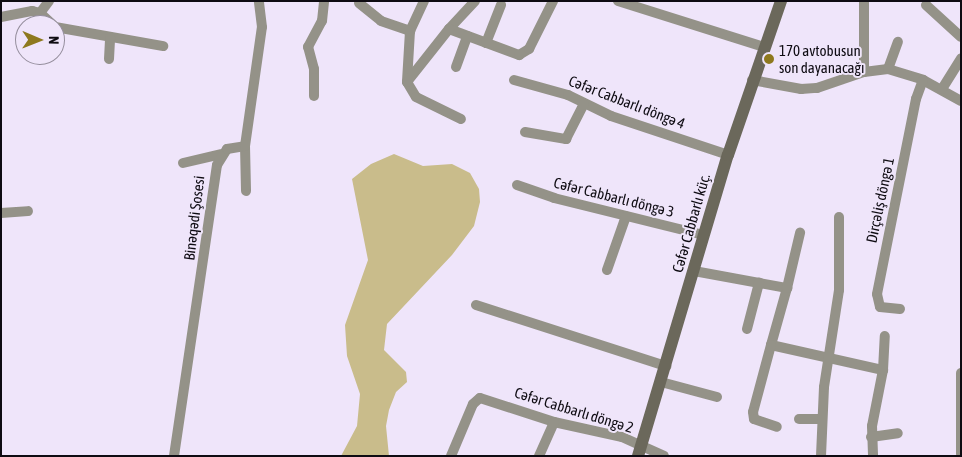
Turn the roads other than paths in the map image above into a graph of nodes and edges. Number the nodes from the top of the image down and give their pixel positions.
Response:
1 (49, 1) edge
2 (259, 1) edge
3 (324, 1) edge
4 (424, 1) edge
5 (475, 1) edge
6 (553, 1) edge
7 (618, 1) edge
8 (781, 1) edge
9 (864, 1) edge
10 (359, 3) dead end
11 (631, 3) edge
12 (501, 4) dead end
13 (926, 5) dead end
14 (40, 13) joint
15 (1, 17) edge
16 (449, 29) junction
17 (65, 31) edge
18 (410, 31) junction
19 (467, 36) junction
20 (110, 37) junction
21 (961, 37) edge
22 (898, 42) dead end
23 (486, 43) junction
24 (163, 46) dead end
25 (764, 47) junction
26 (109, 59) dead end
27 (961, 59) edge
28 (456, 67) dead end
29 (888, 69) junction
30 (864, 72) junction
31 (514, 80) dead end
32 (752, 80) junction
33 (923, 80) junction
34 (408, 82) junction
35 (942, 89) junction
36 (314, 96) dead end
37 (961, 101) edge
38 (584, 104) junction
39 (461, 119) dead end
40 (525, 132) dead end
41 (245, 146) junction
42 (221, 154) junction
43 (728, 155) junction
44 (183, 163) dead end
45 (517, 185) dead end
46 (246, 191) dead end
47 (28, 212) dead end
48 (1, 213) edge
49 (626, 216) junction
50 (839, 217) dead end
51 (800, 233) dead end
52 (704, 235) junction
53 (607, 270) dead end
54 (694, 271) junction
55 (759, 283) junction
56 (787, 288) junction
57 (476, 305) dead end
58 (900, 309) dead end
59 (747, 329) dead end
60 (885, 336) dead end
61 (771, 345) junction
62 (828, 359) junction
63 (666, 366) junction
64 (883, 370) junction
65 (961, 373) edge
66 (660, 382) junction
67 (717, 396) dead end
68 (821, 419) junction
69 (799, 420) dead end
70 (554, 422) junction
71 (776, 427) dead end
72 (898, 433) dead end
73 (871, 437) junction
74 (639, 451) edge
75 (961, 454) edge
76 (174, 456) edge
77 (451, 456) edge
78 (539, 456) edge
79 (664, 456) edge
80 (821, 456) edge
81 (873, 456) edge

1 - 14 street
2 - 41 street
3 - 36 street
4 - 18 street
5 - 16 street
6 - 23 street
7 - 11 street
8 - 25 street, Cəfər Cabbarlı küç.
9 - 30 street
10 - 18 street
11 - 25 street
12 - 23 street
13 - 21 street
14 - 15 street
16 - 19 street
16 - 34 street
17 - 20 street
18 - 34 street
19 - 23 street
19 - 28 street
20 - 24 street
20 - 26 street
22 - 29 street
25 - 32 street, Cəfər Cabbarlı küç.
27 - 35 street
29 - 30 street
29 - 33 street
30 - 32 street
31 - 38 street, Cəfər Cabbarlı döngə 4
32 - 43 street, Cəfər Cabbarlı küç.
33 - 35 street
33 - 58 street, Dirçəliş döngə 1
34 - 39 street
35 - 37 street
38 - 40 street
38 - 43 street, Cəfər Cabbarlı döngə 4
41 - 42 street
41 - 46 street
42 - 44 street
42 - 76 street, Binəqədi Şosesi
43 - 52 street, Cəfər Cabbarlı küç.
45 - 49 street, Cəfər Cabbarlı döngə 3
47 - 48 street
49 - 52 street, Cəfər Cabbarlı döngə 3
49 - 53 street
50 - 62 street
51 - 56 street
52 - 54 street, Cəfər Cabbarlı küç.
54 - 55 street
54 - 63 street, Cəfər Cabbarlı küç.
55 - 56 street
55 - 59 street
56 - 61 street
57 - 63 street
60 - 64 street
61 - 62 street
61 - 71 street
62 - 64 street
62 - 68 street
63 - 66 street, Cəfər Cabbarlı küç.
64 - 73 street
65 - 75 street
66 - 67 street
66 - 74 street, Cəfər Cabbarlı küç.
68 - 69 street
68 - 80 street
70 - 74 street, Cəfər Cabbarlı döngə 2
70 - 77 street, Cəfər Cabbarlı döngə 2
70 - 78 street
72 - 73 street
73 - 81 street
74 - 79 street, Cəfər Cabbarlı döngə 2

